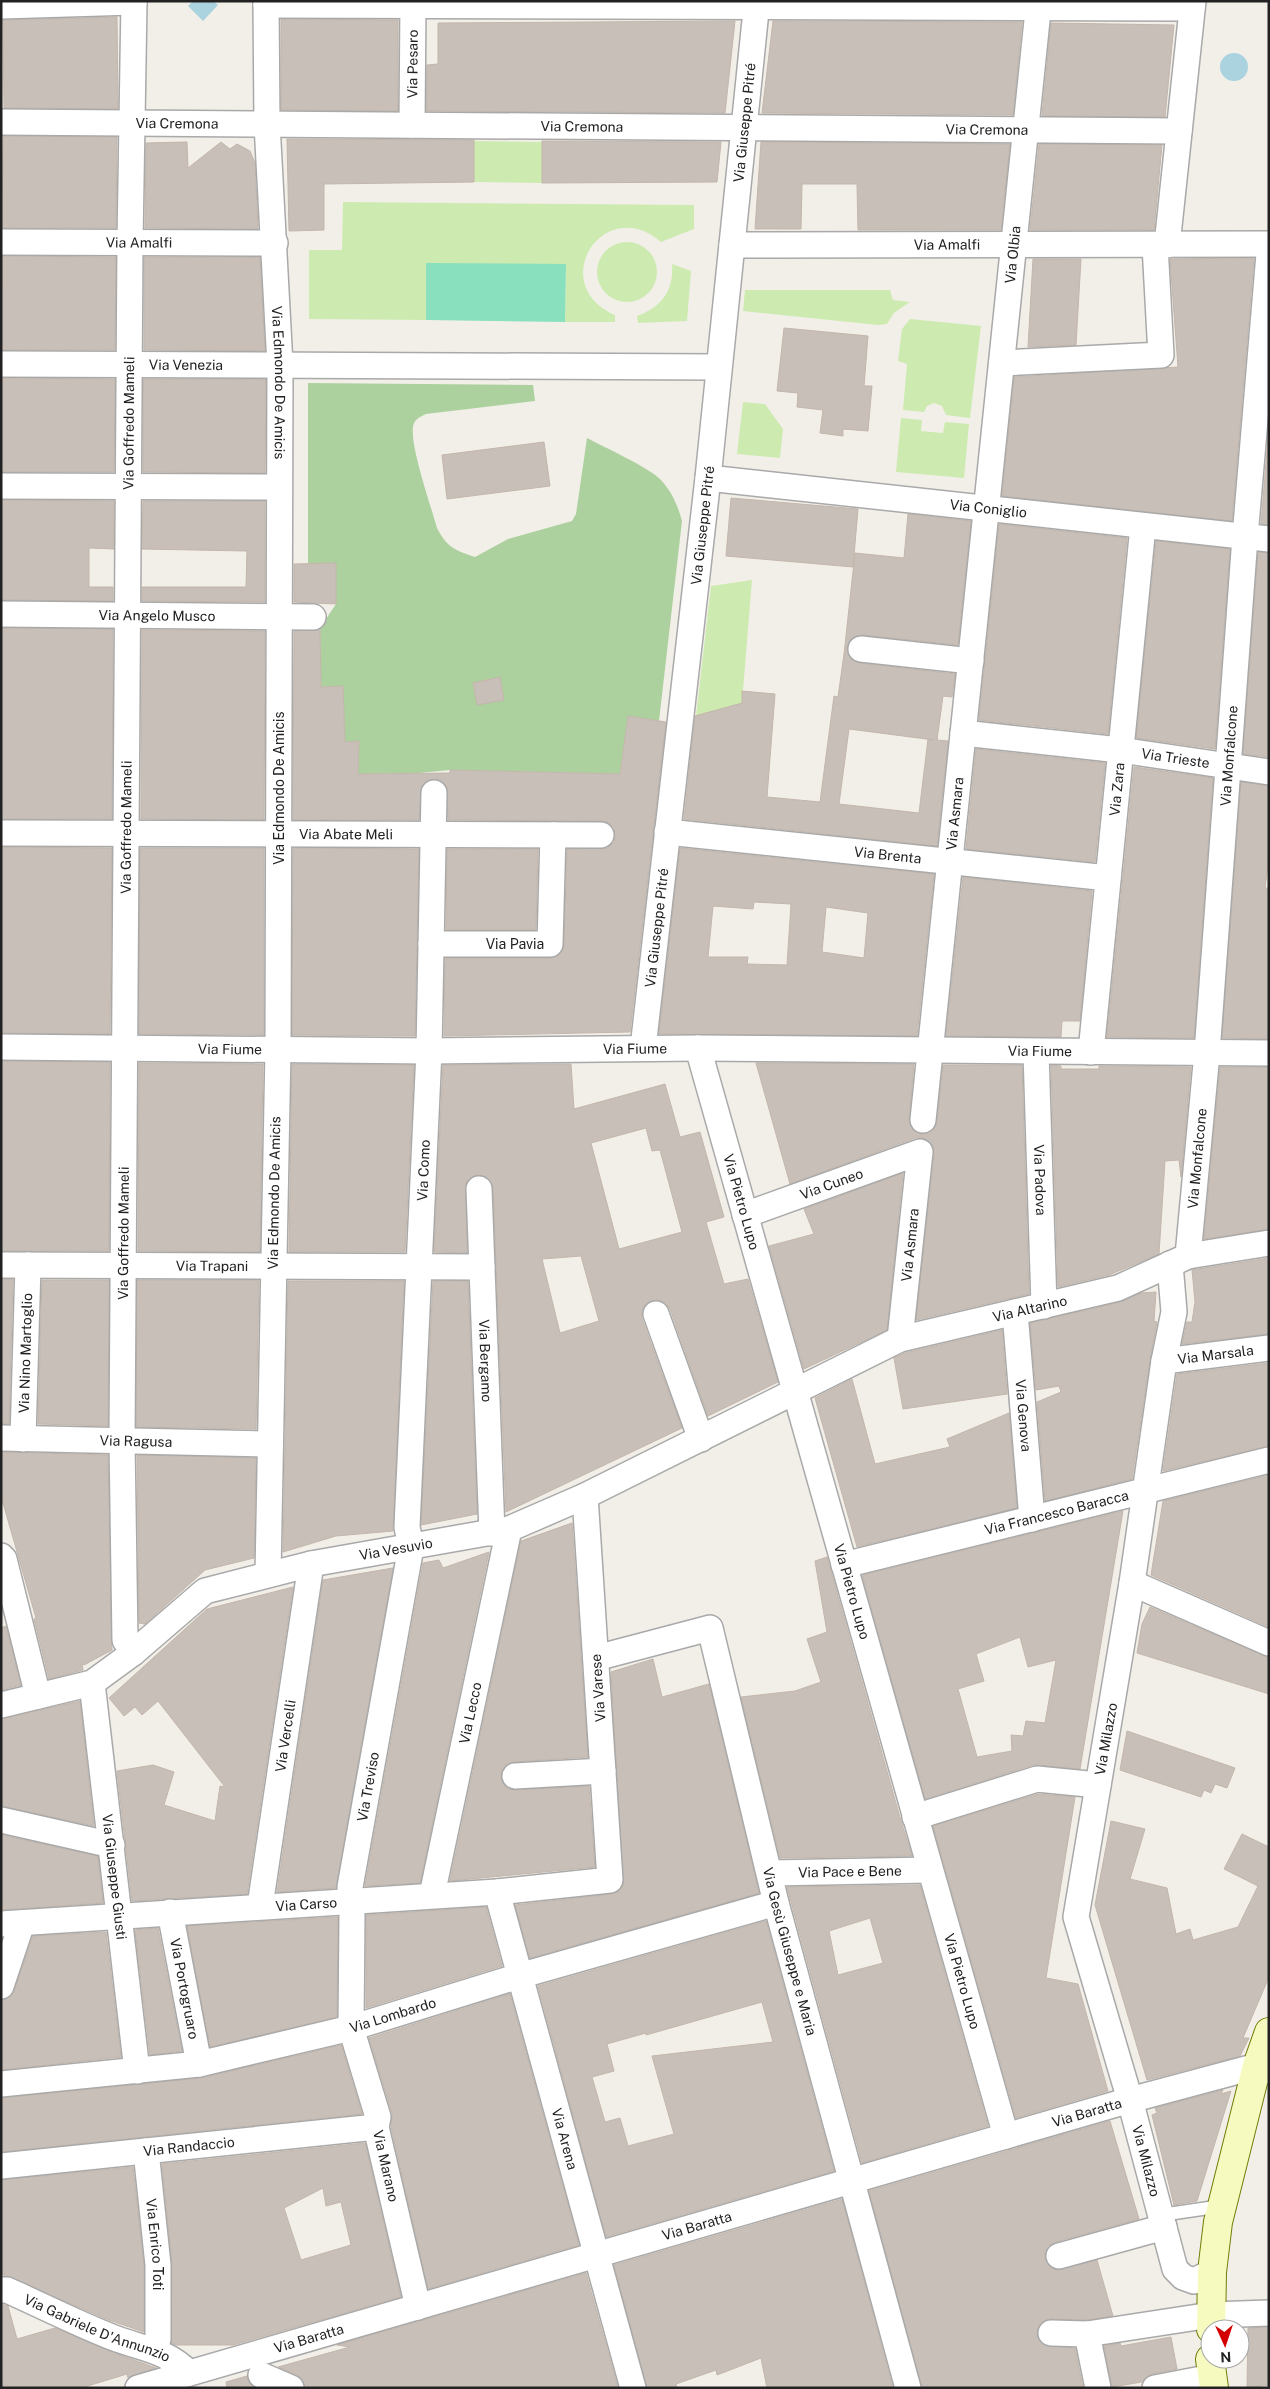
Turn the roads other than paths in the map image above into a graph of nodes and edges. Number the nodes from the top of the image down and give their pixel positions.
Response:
1 (134, 2) edge
2 (266, 3) edge
3 (413, 3) edge
4 (757, 4) edge
5 (1039, 4) edge
6 (1187, 5) edge
7 (1, 6) edge
8 (1, 122) edge
9 (132, 123) junction
10 (268, 124) junction
11 (412, 125) junction
12 (744, 128) junction
13 (1026, 130) junction
14 (1172, 131) junction
15 (1, 242) edge
16 (130, 242) junction
17 (275, 243) junction
18 (1269, 244) edge
19 (732, 245) junction
20 (1014, 245) junction
21 (1162, 245) junction
22 (1269, 255) edge
23 (1002, 363) junction
24 (1, 364) edge
25 (130, 364) junction
26 (280, 365) junction
27 (718, 367) junction
28 (708, 478) junction
29 (1, 486) edge
30 (129, 486) junction
31 (280, 487) junction
32 (987, 508) junction
33 (1143, 526) junction
34 (1257, 538) edge
35 (1, 614) edge
36 (128, 615) junction
37 (280, 616) junction
38 (314, 617) dead end
39 (861, 649) dead end
40 (971, 661) junction
41 (963, 733) junction
42 (1120, 750) junction
43 (1228, 766) junction
44 (1269, 772) edge
45 (434, 793) dead end
46 (667, 832) junction
47 (1, 833) edge
48 (127, 833) junction
49 (278, 834) junction
50 (433, 835) junction
51 (553, 835) junction
52 (601, 835) dead end
53 (950, 862) junction
54 (1108, 878) junction
55 (431, 944) junction
56 (1, 1047) edge
57 (643, 1048) junction
58 (698, 1048) junction
59 (126, 1049) junction
60 (278, 1049) junction
61 (931, 1050) junction
62 (429, 1051) junction
63 (1036, 1052) junction
64 (1091, 1052) junction
65 (1208, 1053) junction
66 (1269, 1053) edge
67 (923, 1120) dead end
68 (920, 1152) joint
69 (479, 1189) dead end
70 (745, 1215) junction
71 (1269, 1242) edge
72 (1179, 1260) junction
73 (1, 1265) edge
74 (28, 1266) junction
75 (124, 1266) junction
76 (273, 1266) junction
77 (419, 1267) junction
78 (482, 1267) junction
79 (1044, 1306) junction
80 (1015, 1312) junction
81 (656, 1314) dead end
82 (900, 1339) junction
83 (1269, 1348) edge
84 (1164, 1361) junction
85 (797, 1392) junction
86 (12, 1439) edge
87 (701, 1439) junction
88 (122, 1441) junction
89 (270, 1444) junction
90 (1269, 1460) edge
91 (1145, 1491) junction
92 (585, 1496) junction
93 (1032, 1519) junction
94 (500, 1531) junction
95 (411, 1547) junction
96 (1, 1556) edge
97 (312, 1564) junction
98 (844, 1565) junction
99 (268, 1574) junction
100 (1132, 1583) junction
101 (9, 1610) edge
102 (1269, 1643) edge
103 (133, 1653) junction
104 (596, 1658) junction
105 (92, 1683) junction
106 (38, 1696) junction
107 (1, 1705) edge
108 (603, 1771) junction
109 (515, 1776) dead end
110 (1098, 1785) junction
111 (915, 1817) junction
112 (1, 1820) edge
113 (112, 1845) junction
114 (930, 1870) junction
115 (770, 1873) junction
116 (610, 1880) joint
117 (497, 1892) junction
118 (432, 1895) junction
119 (351, 1900) junction
120 (776, 1904) junction
121 (260, 1906) junction
122 (170, 1912) junction
123 (120, 1916) junction
124 (12, 1924) edge
125 (519, 1976) junction
126 (1, 1986) edge
127 (351, 2028) junction
128 (1269, 2032) edge
129 (199, 2064) junction
130 (1263, 2068) edge
131 (137, 2070) junction
132 (1, 2084) edge
133 (1130, 2100) junction
134 (376, 2127) junction
135 (1006, 2136) junction
136 (146, 2150) junction
137 (1, 2166) edge
138 (851, 2181) junction
139 (1223, 2199) junction
140 (1161, 2215) junction
141 (596, 2255) junction
142 (1059, 2256) dead end
143 (1212, 2272) junction
144 (1, 2290) edge
145 (418, 2306) junction
146 (1269, 2313) edge
147 (1211, 2319) edge
148 (1230, 2319) edge
149 (1200, 2323) edge
150 (1051, 2333) dead end
151 (1087, 2334) junction
152 (158, 2339) dead end
153 (239, 2358) junction
154 (190, 2373) junction
155 (1212, 2375) edge
156 (254, 2382) edge
157 (138, 2388) edge
158 (291, 2388) edge
159 (633, 2388) edge
160 (908, 2388) edge
161 (1098, 2388) edge
162 (1155, 2388) edge

1 - 7 street
1 - 9 street, Via Goffredo Mameli
2 - 3 street
2 - 10 street, Via Edmondo De Amicis
3 - 4 street
3 - 11 street, Via Pesaro
4 - 5 street
4 - 12 street, Via Giuseppe Pitré
5 - 6 street
5 - 13 street, Via Olbia
6 - 14 street
8 - 9 street, Via Cremona
9 - 10 street, Via Cremona
9 - 16 street, Via Goffredo Mameli
10 - 11 street, Via Cremona
10 - 17 street, Via Edmondo De Amicis
11 - 12 street, Via Cremona
12 - 13 street, Via Cremona
12 - 19 street, Via Giuseppe Pitré
13 - 14 street, Via Cremona
13 - 20 street, Via Olbia
14 - 21 street
15 - 16 street, Via Amalfi
16 - 17 street, Via Amalfi
16 - 25 street, Via Goffredo Mameli
17 - 26 street, Via Edmondo De Amicis
18 - 21 street, Via Amalfi
19 - 20 street, Via Amalfi
19 - 27 street, Via Giuseppe Pitré
20 - 21 street, Via Amalfi
20 - 23 street, Via Olbia
21 - 23 street
22 - 34 street, Via Monfalcone
23 - 32 street, Via Olbia
24 - 25 street, Via Venezia
25 - 26 street, Via Venezia
25 - 30 street, Via Goffredo Mameli
26 - 27 street, Via Venezia
26 - 31 street, Via Edmondo De Amicis
27 - 28 street, Via Giuseppe Pitré
28 - 32 street, Via Coniglio
28 - 46 street, Via Giuseppe Pitré
29 - 30 street
30 - 31 street
30 - 36 street, Via Goffredo Mameli
31 - 37 street, Via Edmondo De Amicis
32 - 33 street, Via Coniglio
32 - 40 street, Via Asmara
33 - 34 street, Via Coniglio
33 - 42 street, Via Zara
34 - 43 street, Via Monfalcone
35 - 36 street, Via Angelo Musco
36 - 37 street, Via Angelo Musco
36 - 48 street, Via Goffredo Mameli
37 - 38 street, Via Angelo Musco
37 - 49 street, Via Edmondo De Amicis
39 - 40 street
40 - 41 street, Via Asmara
41 - 42 street, Via Trieste
41 - 53 street, Via Asmara
42 - 43 street, Via Trieste
42 - 54 street, Via Zara
43 - 44 street, Via Trieste
43 - 65 street, Via Monfalcone
45 - 50 street, Via Como
46 - 53 street, Via Brenta
46 - 57 street, Via Giuseppe Pitré
47 - 48 street, Via Abate Meli
48 - 49 street, Via Abate Meli
48 - 59 street, Via Goffredo Mameli
49 - 50 street, Via Abate Meli
49 - 60 street, Via Edmondo De Amicis
50 - 51 street, Via Abate Meli
50 - 55 street, Via Como
51 - 52 street, Via Abate Meli
51 - 55 street, Via Pavia
53 - 54 street, Via Brenta
53 - 61 street, Via Asmara
54 - 64 street, Via Zara
55 - 62 street, Via Como
56 - 59 street, Via Fiume
57 - 58 street, Via Fiume
57 - 62 street, Via Fiume
58 - 61 street, Via Fiume
58 - 70 street, Via Pietro Lupo
59 - 60 street, Via Fiume
59 - 75 street, Via Goffredo Mameli
60 - 62 street, Via Fiume
60 - 76 street, Via Edmondo De Amicis
61 - 63 street, Via Fiume
61 - 67 street, Via Asmara
62 - 77 street, Via Como
63 - 64 street, Via Fiume
63 - 79 street, Via Padova
64 - 65 street, Via Fiume
65 - 66 street, Via Fiume
65 - 72 street, Via Monfalcone
68 - 70 street, Via Cuneo
68 - 82 street, Via Asmara
69 - 78 street, Via Bergamo
70 - 85 street, Via Pietro Lupo
71 - 72 street, Via Altarino
72 - 79 street, Via Altarino
72 - 84 street, Via Milazzo
73 - 74 street, Via Trapani
74 - 75 street, Via Trapani
74 - 86 street, Via Nino Martoglio
75 - 76 street, Via Trapani
75 - 88 street, Via Goffredo Mameli
76 - 77 street, Via Trapani
76 - 89 street, Via Edmondo De Amicis
77 - 78 street, Via Trapani
77 - 95 street, Via Como
78 - 94 street, Via Bergamo
79 - 80 street, Via Altarino
80 - 82 street, Via Altarino
80 - 93 street, Via Genova
81 - 87 street
82 - 85 street, Via Altarino
83 - 84 street, Via Marsala
84 - 91 street, Via Milazzo
85 - 87 street, Via Vesuvio
85 - 98 street, Via Pietro Lupo
86 - 88 street, Via Ragusa
87 - 92 street, Via Vesuvio
88 - 89 street, Via Ragusa
88 - 103 street, Via Goffredo Mameli
89 - 99 street, Via Edmondo De Amicis
90 - 91 street, Via Francesco Baracca
91 - 93 street, Via Francesco Baracca
91 - 100 street, Via Milazzo
92 - 94 street, Via Vesuvio
92 - 104 street, Via Varese
93 - 98 street, Via Francesco Baracca
94 - 95 street, Via Vesuvio
94 - 118 street, Via Lecco
95 - 97 street, Via Vesuvio
95 - 119 street, Via Treviso
96 - 101 street
97 - 99 street, Via Vesuvio
97 - 121 street, Via Vercelli
98 - 111 street, Via Pietro Lupo
99 - 103 street, Via Vesuvio
100 - 102 street
100 - 110 street, Via Milazzo
101 - 106 street
103 - 105 street, Via Vesuvio
104 - 108 street, Via Varese
104 - 115 street, Via Gesù Giuseppe e Maria
105 - 106 street, Via Vesuvio
105 - 113 street, Via Giuseppe Giusti
106 - 107 street, Via Vesuvio
108 - 109 street
108 - 116 street, Via Varese
110 - 111 street
110 - 133 street, Via Milazzo
111 - 114 street, Via Pietro Lupo
112 - 113 street
113 - 123 street, Via Giuseppe Giusti
114 - 115 street, Via Pace e Bene
114 - 135 street, Via Pietro Lupo
115 - 120 street, Via Gesù Giuseppe e Maria
116 - 117 street, Via Carso
117 - 118 street, Via Carso
117 - 125 street, Via Arena
118 - 119 street, Via Carso
119 - 121 street, Via Carso
119 - 127 street, Via Treviso
120 - 125 street, Via Lombardo
120 - 138 street, Via Gesù Giuseppe e Maria
121 - 122 street, Via Carso
122 - 123 street, Via Carso
122 - 129 street, Via Portogruaro
123 - 124 street, Via Carso
123 - 131 street, Via Giuseppe Giusti
124 - 126 street
125 - 127 street, Via Lombardo
125 - 141 street, Via Arena
127 - 129 street, Via Lombardo
127 - 134 street, Via Marano
128 - 130 street
129 - 131 street, Via Lombardo
130 - 133 street, Via Baratta
130 - 139 street
131 - 132 street, Via Lombardo
133 - 135 street, Via Baratta
133 - 140 street, Via Milazzo
134 - 136 street, Via Randaccio
134 - 145 street, Via Marano
135 - 138 street, Via Baratta
136 - 137 street, Via Randaccio
136 - 152 street, Via Enrico Toti
138 - 141 street, Via Baratta
138 - 160 street, Via Gesù Giuseppe e Maria
139 - 140 lane
139 - 143 street
140 - 142 street
140 - 143 street, Via Milazzo
141 - 145 street, Via Baratta
141 - 159 street, Via Arena
143 - 147 street
144 - 154 street, Via Gabriele D'Annunzio
145 - 153 street, Via Baratta
146 - 148 street
149 - 151 street
150 - 151 street
151 - 161 street
153 - 154 street, Via Baratta
153 - 156 street
154 - 157 street, Via Baratta
155 - 162 street
156 - 158 street

